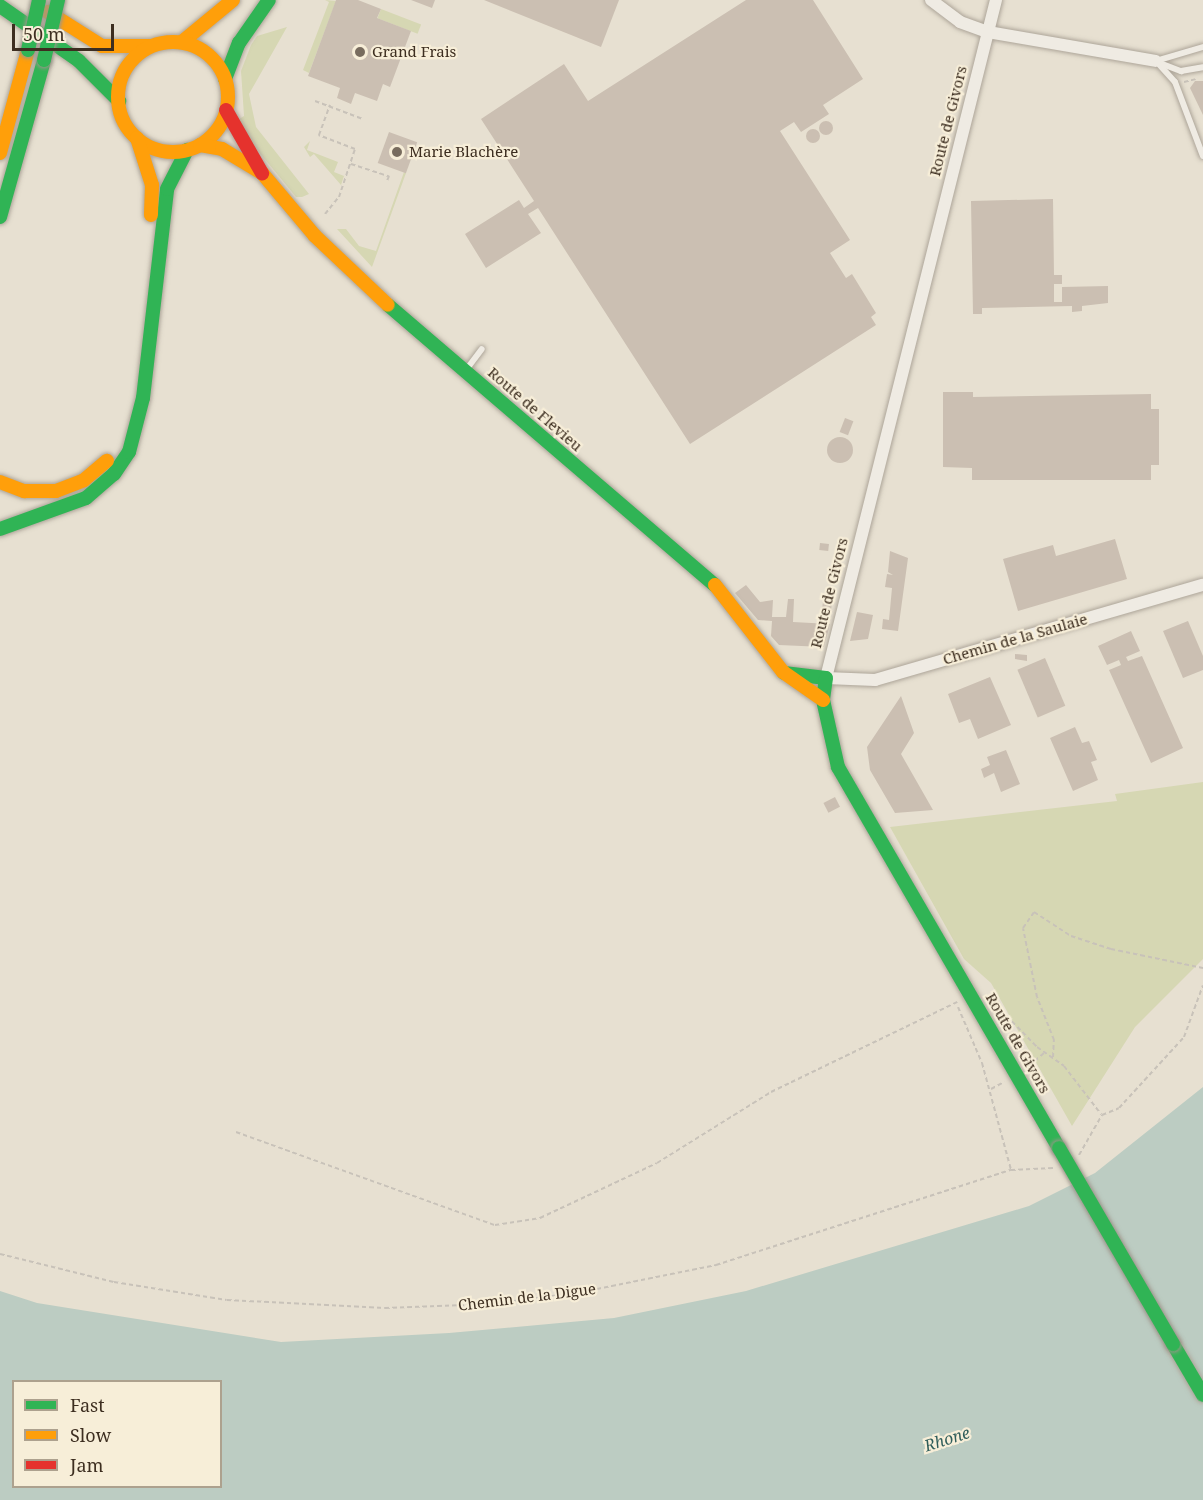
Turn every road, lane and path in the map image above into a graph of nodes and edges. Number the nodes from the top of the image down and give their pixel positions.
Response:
1 (31, 0) edge
2 (39, 0) edge
3 (58, 0) edge
4 (233, 0) edge
5 (269, 0) edge
6 (931, 0) edge
7 (996, 0) edge
8 (0, 6) edge
9 (988, 32) junction
10 (182, 42) junction
11 (153, 45) junction
12 (23, 47) junction
13 (1203, 47) edge
14 (1156, 61) junction
15 (1203, 67) edge
16 (225, 79) junction
17 (119, 101) junction
18 (315, 101) dead end
19 (0, 102) edge
20 (330, 106) junction
21 (226, 110) junction
22 (363, 119) dead end
23 (137, 138) junction
24 (193, 147) junction
25 (0, 153) edge
26 (1203, 156) edge
27 (350, 163) junction
28 (379, 168) dead end
29 (262, 173) junction
30 (377, 173) junction
31 (387, 181) dead end
32 (325, 214) dead end
33 (0, 216) edge
34 (482, 349) dead end
35 (465, 371) junction
36 (0, 482) edge
37 (0, 529) edge
38 (1203, 585) edge
39 (783, 672) junction
40 (826, 678) junction
41 (823, 700) junction
42 (1203, 968) edge
43 (1203, 985) edge
44 (969, 991) junction
45 (957, 1002) junction
46 (1045, 1052) junction
47 (1053, 1057) junction
48 (1028, 1067) dead end
49 (1007, 1081) dead end
50 (990, 1089) junction
51 (237, 1132) dead end
52 (1011, 1170) junction
53 (1042, 1170) dead end
54 (0, 1254) edge
55 (1203, 1395) edge

1 - 11 main road
1 - 12 main road
2 - 12 main road, bridge
3 - 33 main road, bridge
4 - 10 main road
5 - 16 main road
6 - 9 street
7 - 9 street, Route de Givors
8 - 17 main road
9 - 14 street
9 - 40 street, Route de Givors
10 - 11 main road
10 - 16 main road
11 - 17 main road
12 - 19 main road
12 - 25 main road
13 - 14 lane
14 - 15 lane
14 - 26 lane
16 - 21 main road
17 - 23 main road
18 - 20 path
20 - 22 path
20 - 27 path
21 - 24 main road
21 - 29 main road, Route de Flevieu
23 - 24 main road
23 - 36 main road
24 - 29 main road, Route de Flevieu
24 - 37 main road
27 - 30 path
27 - 32 path
28 - 30 path
29 - 35 main road, Route de Flevieu
30 - 31 path
34 - 35 lane
35 - 39 main road, Route de Flevieu
38 - 40 street, Chemin de la Saulaie
39 - 40 main road
39 - 41 main road, Route de Flevieu
40 - 41 main road, Route de Givors
41 - 44 main road, Route de Givors
42 - 47 path
43 - 47 path
44 - 45 path
44 - 46 path
44 - 55 main road, Route de Givors, bridge
45 - 50 path
45 - 51 path
46 - 47 path
46 - 48 path
49 - 50 path
50 - 52 path
52 - 53 path, Chemin de la Digue
52 - 54 path, Chemin de la Digue

